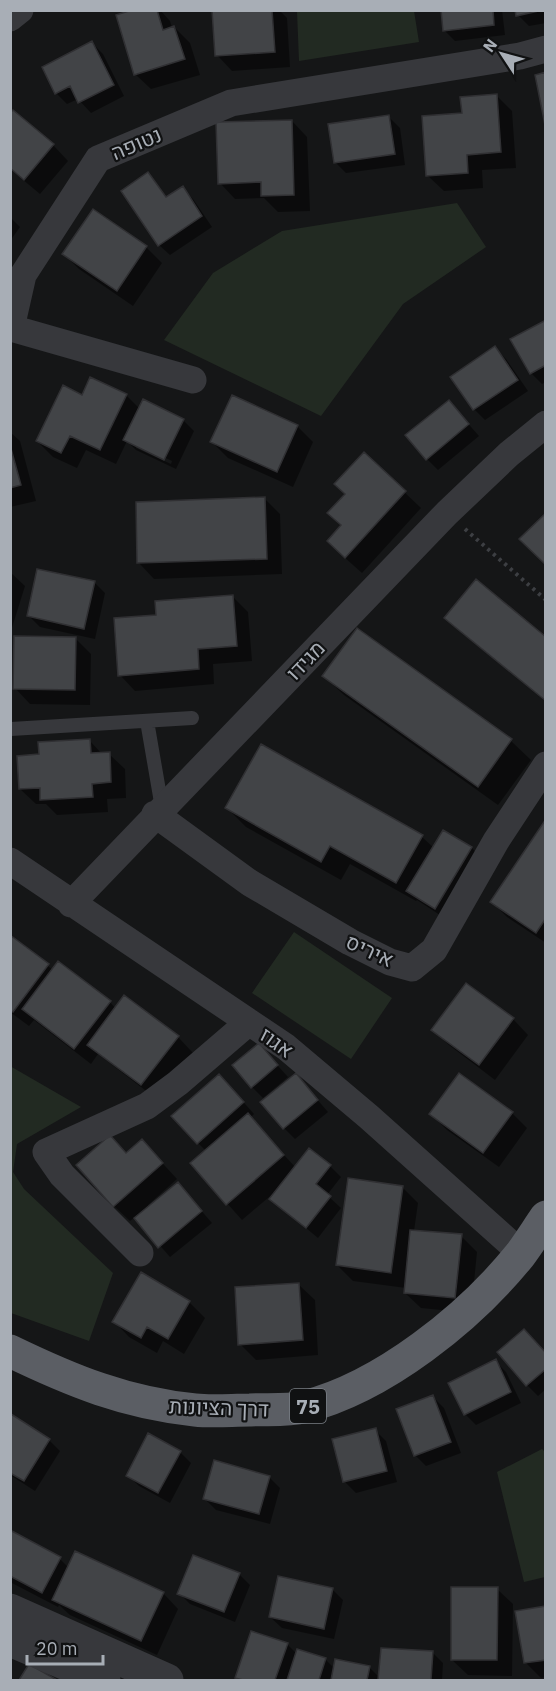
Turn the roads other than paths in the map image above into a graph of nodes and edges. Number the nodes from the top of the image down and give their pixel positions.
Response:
1 (20, 10) edge
2 (10, 18) edge
3 (546, 49) edge
4 (193, 380) dead end
5 (546, 424) edge
6 (192, 718) dead end
7 (147, 721) junction
8 (11, 729) edge
9 (546, 765) edge
10 (158, 811) junction
11 (10, 861) edge
12 (71, 904) junction
13 (249, 1022) junction
14 (546, 1217) edge
15 (140, 1253) dead end
16 (521, 1253) junction
17 (10, 1351) edge
18 (10, 1610) edge
19 (10, 1640) edge
20 (104, 1680) edge
21 (167, 1680) edge

1 - 2 street
3 - 4 street, נטופה
5 - 10 street, מגידו
6 - 7 lane
7 - 8 lane
7 - 10 lane
9 - 10 street, איריס
10 - 12 street, מגידו
11 - 12 street, אגוז
12 - 13 street, אגוז
13 - 15 street
13 - 16 street, אגוז
14 - 16 highway, דרך הציונות / 75
16 - 17 highway, דרך הציונות / 75
18 - 21 street
19 - 20 street

